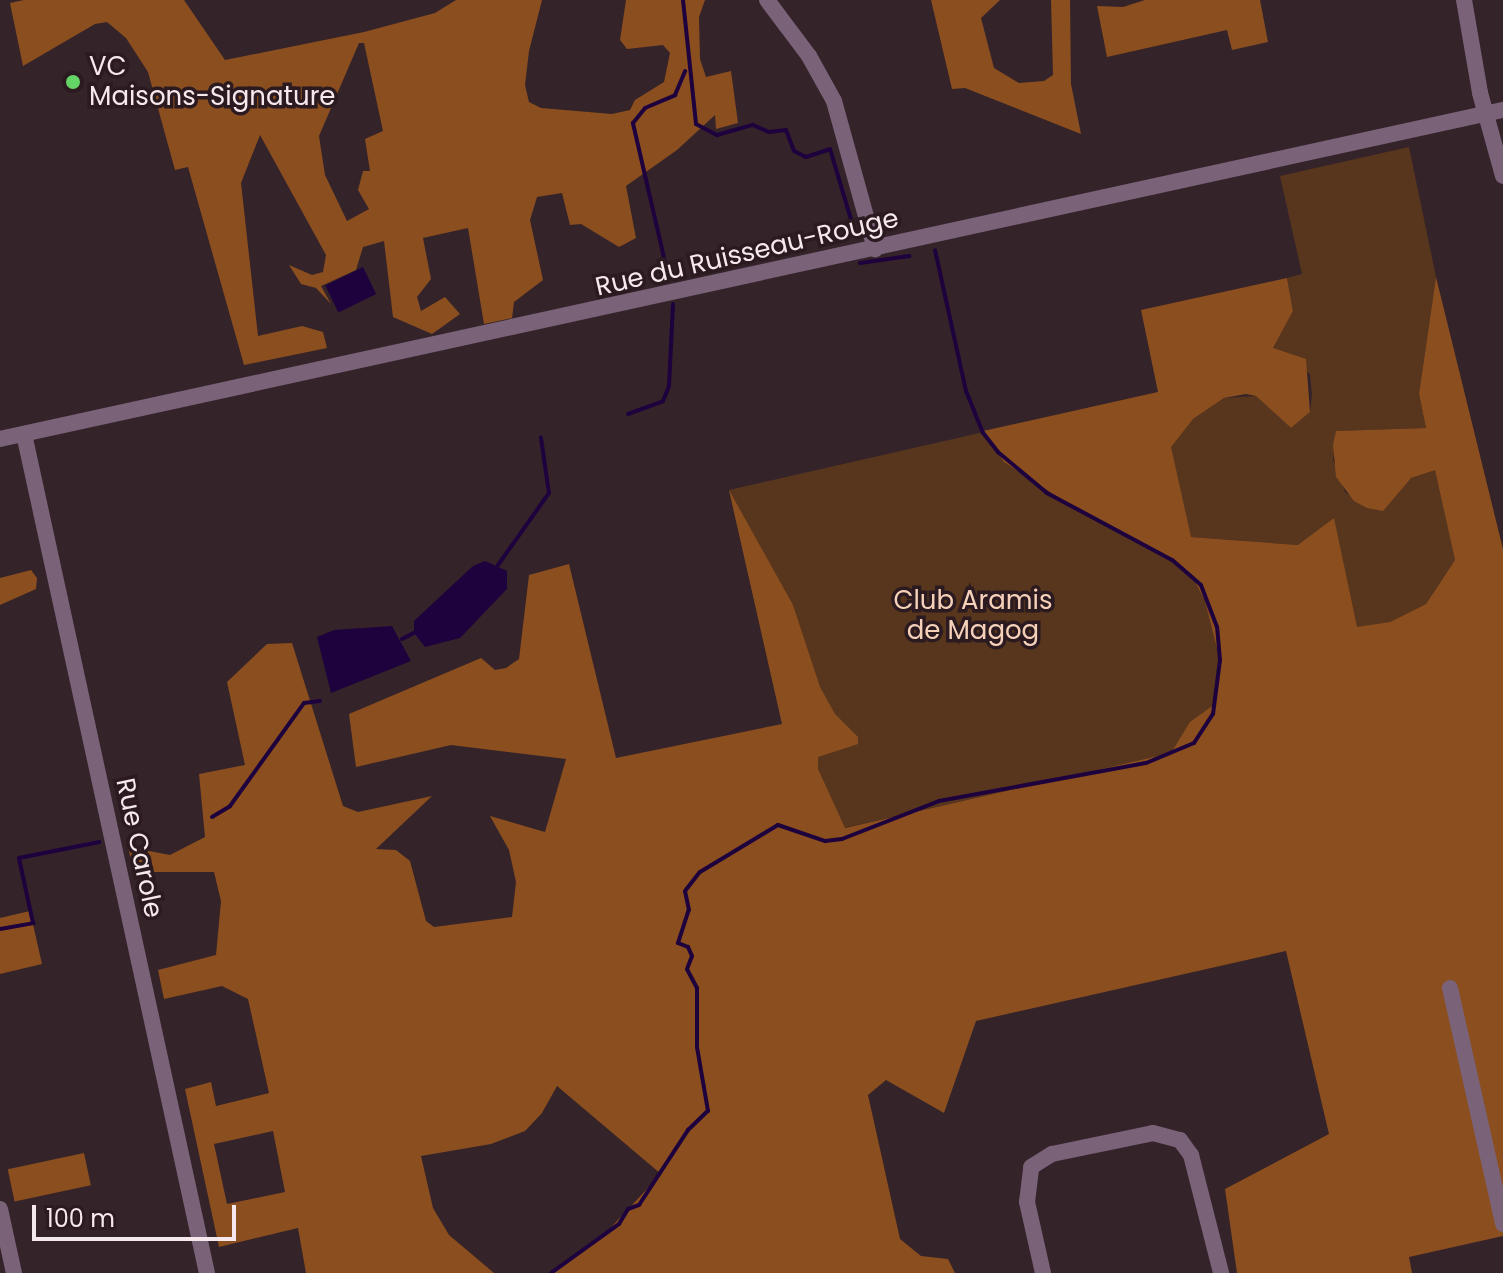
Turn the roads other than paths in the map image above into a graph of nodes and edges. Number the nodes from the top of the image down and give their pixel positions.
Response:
1 (767, 0) edge
2 (1464, 0) edge
3 (1503, 110) edge
4 (1486, 113) junction
5 (1503, 176) edge
6 (875, 249) junction
7 (24, 434) junction
8 (0, 439) edge
9 (1450, 988) dead end
10 (0, 1209) edge
11 (1503, 1224) edge
12 (14, 1273) edge
13 (207, 1273) edge
14 (1043, 1273) edge
15 (1221, 1273) edge

1 - 6 street
2 - 4 street
3 - 4 street, Rue du Ruisseau-Rouge
4 - 5 street
4 - 6 street, Rue du Ruisseau-Rouge
6 - 7 street, Rue du Ruisseau-Rouge
7 - 8 street, Rue du Ruisseau-Rouge
7 - 13 street, Rue Carole
9 - 11 street
10 - 12 street
14 - 15 street

